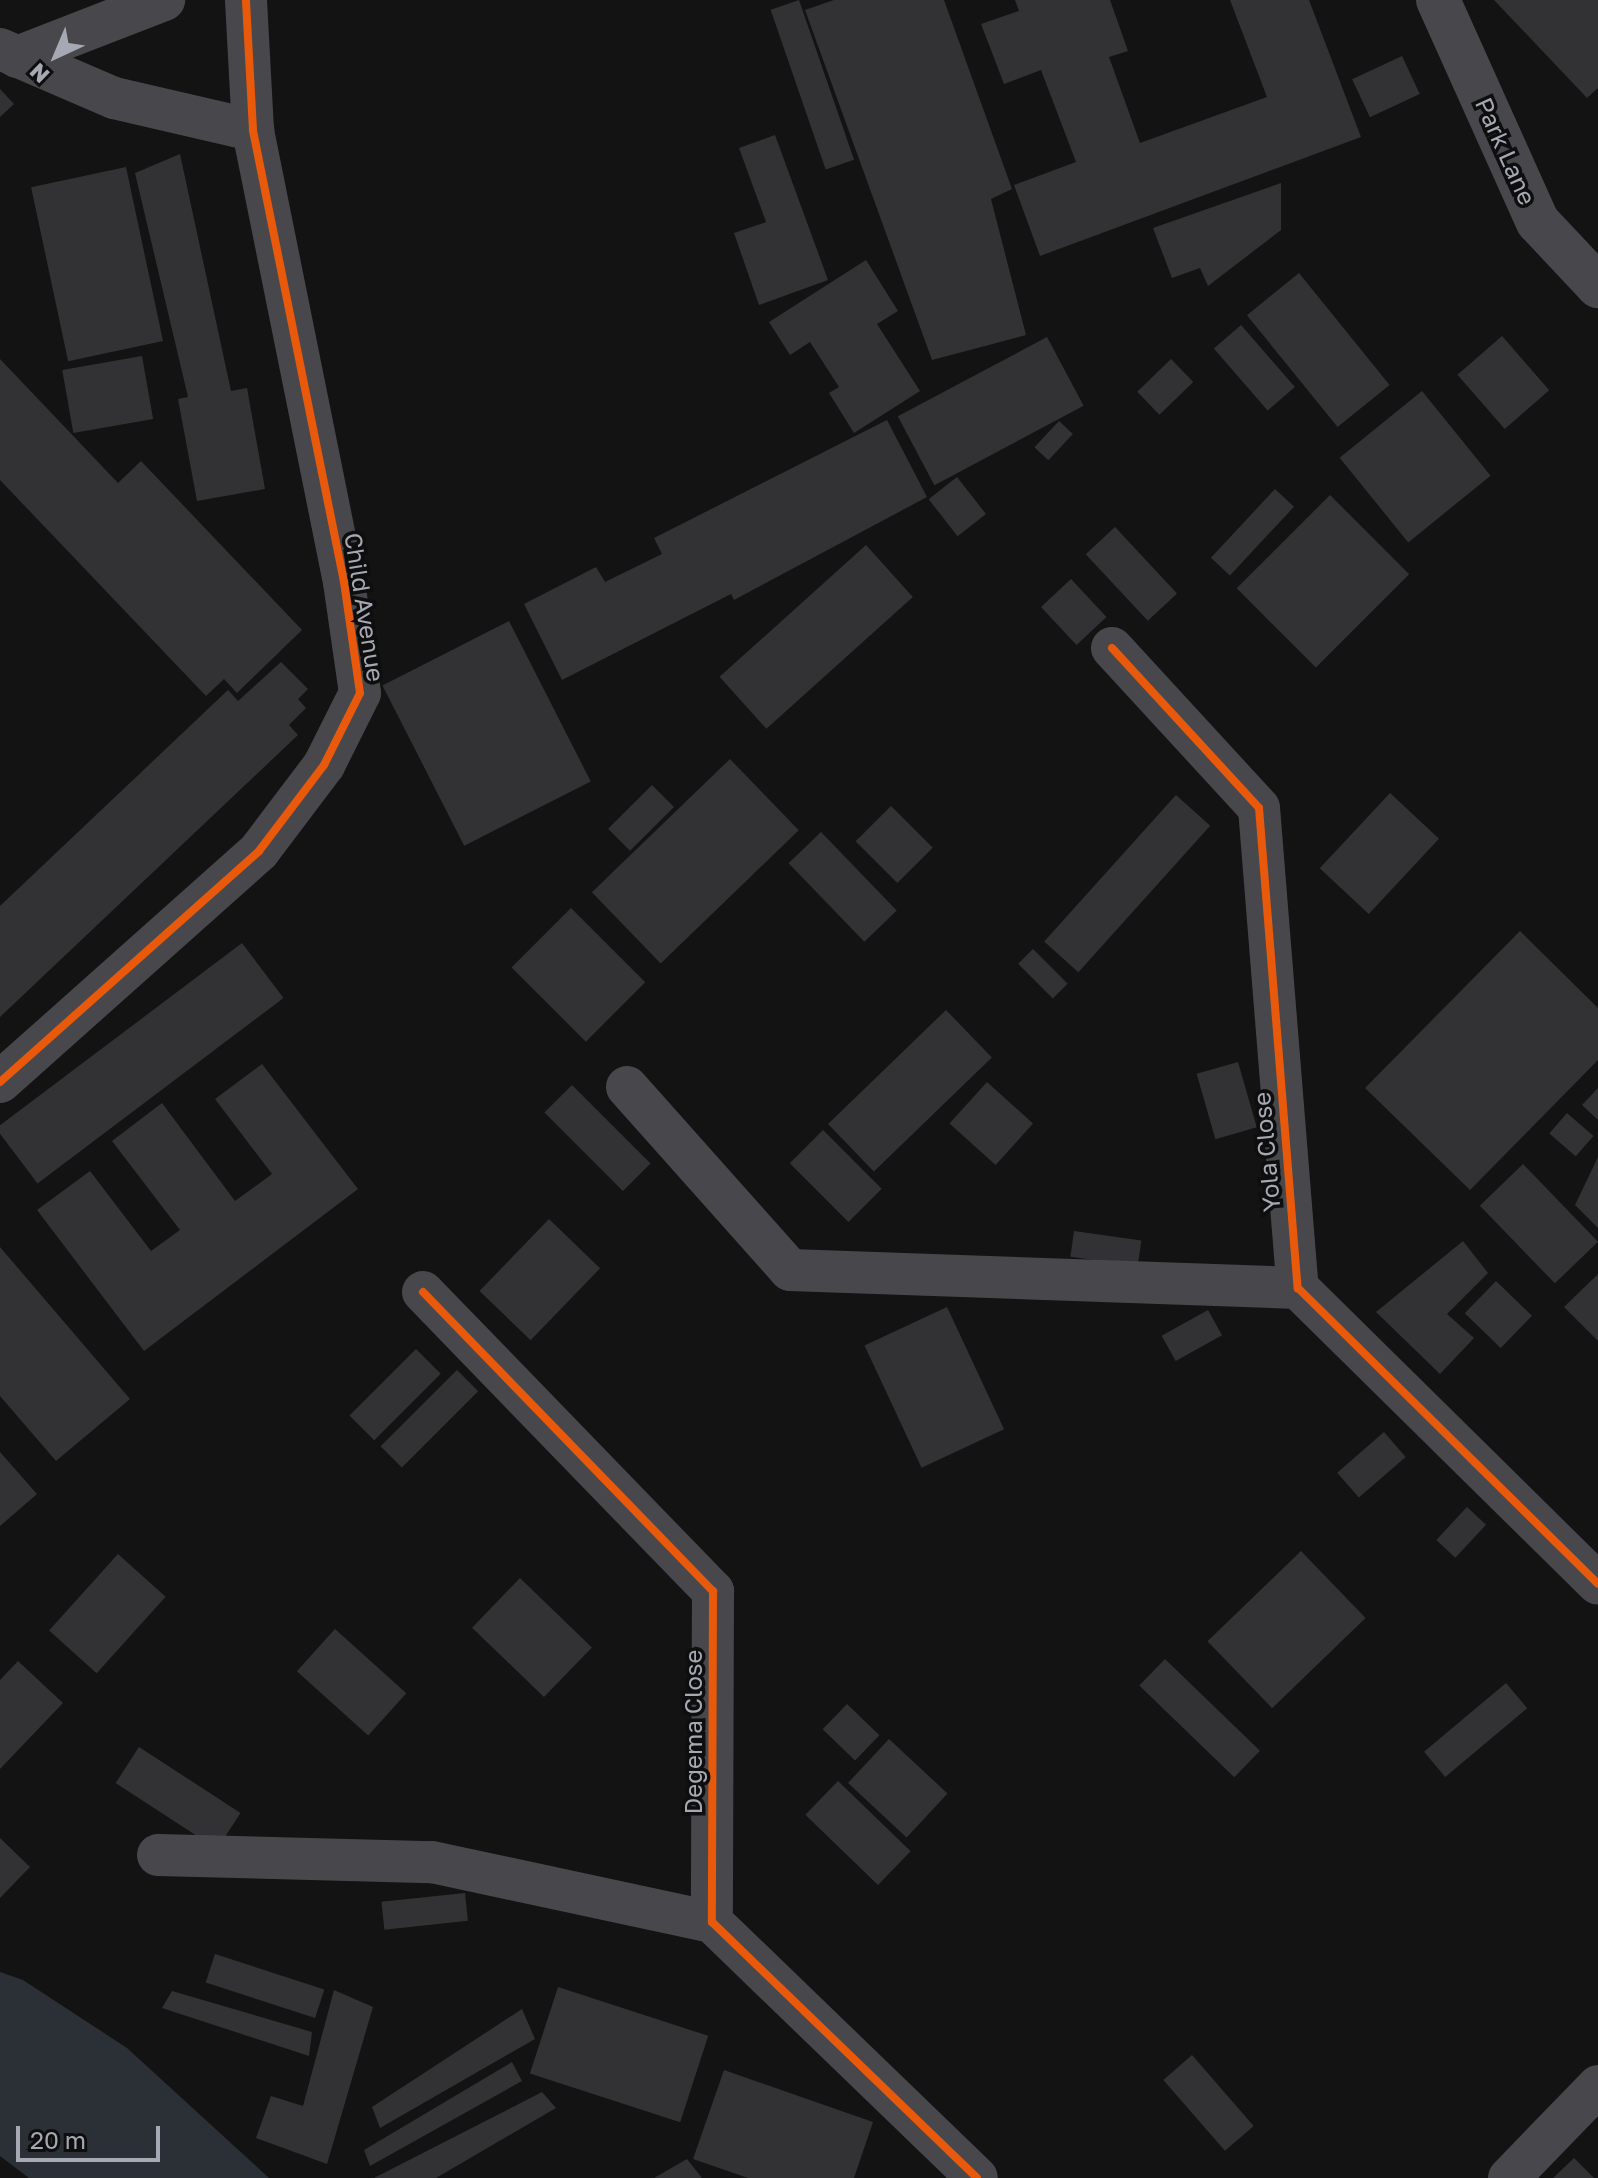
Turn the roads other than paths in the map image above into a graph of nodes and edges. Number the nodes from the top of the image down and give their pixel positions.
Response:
1 (164, 0) edge
2 (246, 0) edge
3 (1438, 0) edge
4 (8, 53) edge
5 (253, 130) junction
6 (1598, 286) edge
7 (1112, 648) dead end
8 (0, 1082) edge
9 (627, 1087) dead end
10 (1298, 1288) junction
11 (423, 1292) dead end
12 (1598, 1584) edge
13 (158, 1855) dead end
14 (712, 1922) junction
15 (1598, 2086) edge
16 (977, 2178) edge
17 (1509, 2178) edge

1 - 4 street
2 - 5 street, Child Avenue
3 - 6 street, Park Lane
4 - 5 street
5 - 8 street, Child Avenue
7 - 10 street, Yola Close
9 - 10 street
10 - 12 street
11 - 14 street, Degema Close
13 - 14 street
14 - 16 street
15 - 17 street

